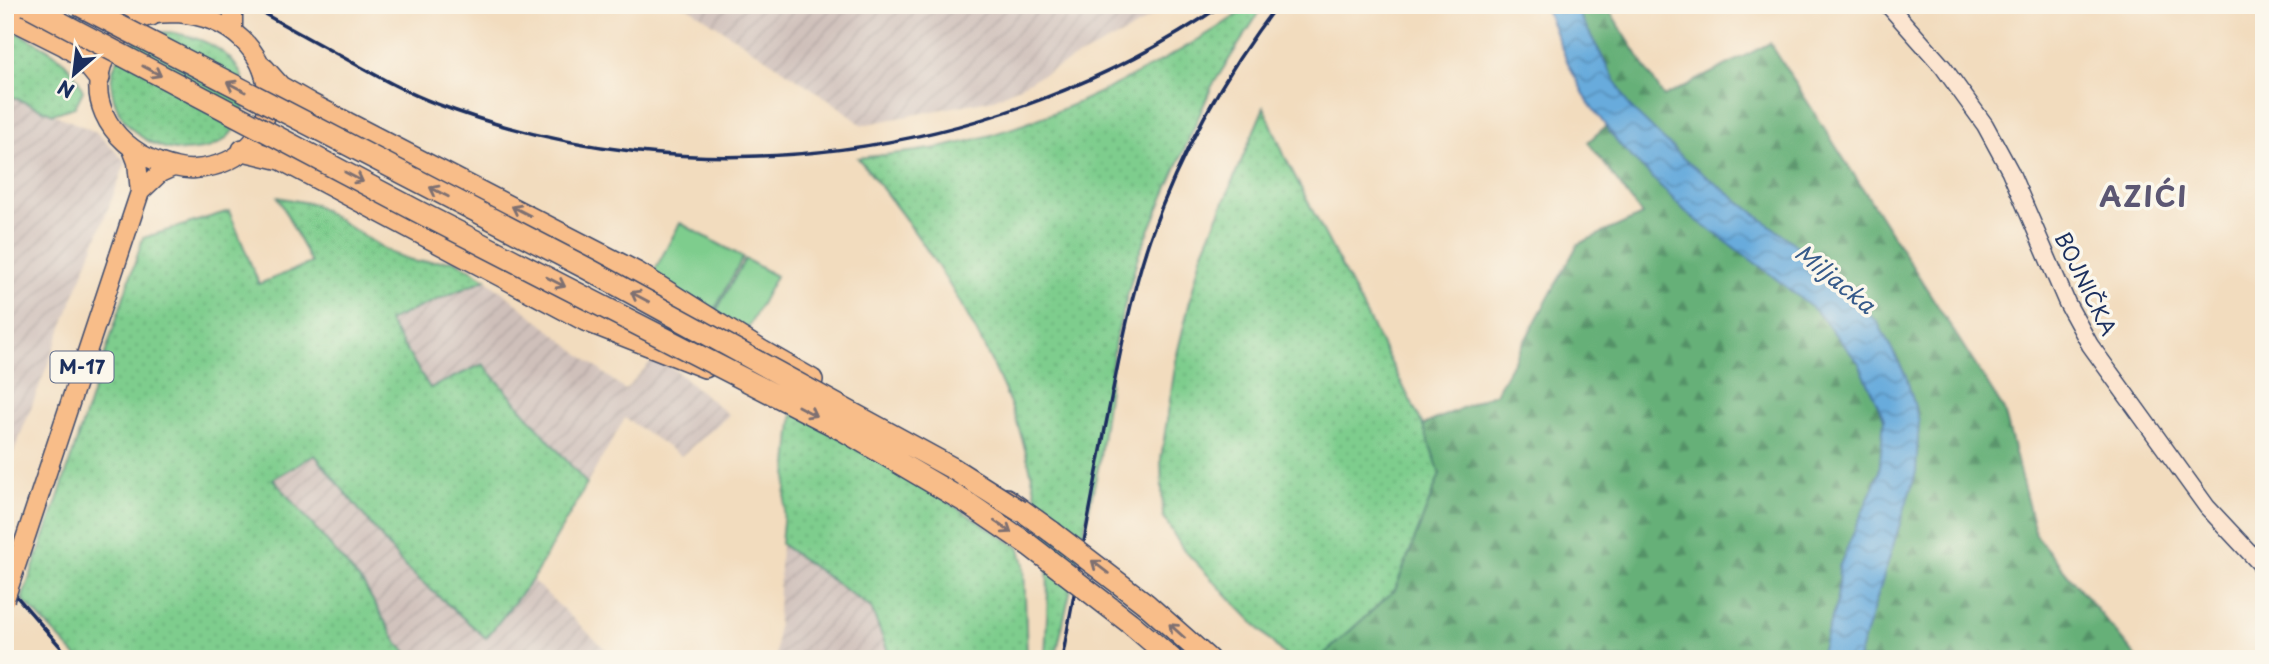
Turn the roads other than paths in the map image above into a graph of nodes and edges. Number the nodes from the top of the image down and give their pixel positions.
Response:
1 (27, 5) edge
2 (79, 5) edge
3 (123, 5) edge
4 (233, 5) edge
5 (1888, 5) edge
6 (199, 10) edge
7 (5, 15) edge
8 (150, 15) junction
9 (233, 31) junction
10 (264, 69) junction
11 (99, 78) junction
12 (132, 149) junction
13 (243, 150) junction
14 (173, 167) junction
15 (140, 191) junction
16 (746, 381) junction
17 (1020, 511) junction
18 (2264, 568) edge
19 (5, 599) edge
20 (1172, 659) edge
21 (1208, 659) edge

1 -> 16 highway, bridge
17 -> 2 highway, bridge
3 - 8 highway
4 - 9 main road
5 - 18 main road, BOJNIČKA
6 - 8 main road
6 - 9 main road
7 - 11 highway
8 - 11 main road
9 - 10 main road
10 - 13 main road
17 -> 10 highway, bridge
11 - 12 main road
12 - 14 main road
12 - 15 main road, M-17
13 - 14 main road
13 - 16 highway, bridge
14 - 15 main road
15 - 19 main road, M-17, bridge
16 -> 20 highway, bridge
21 -> 17 highway, bridge

